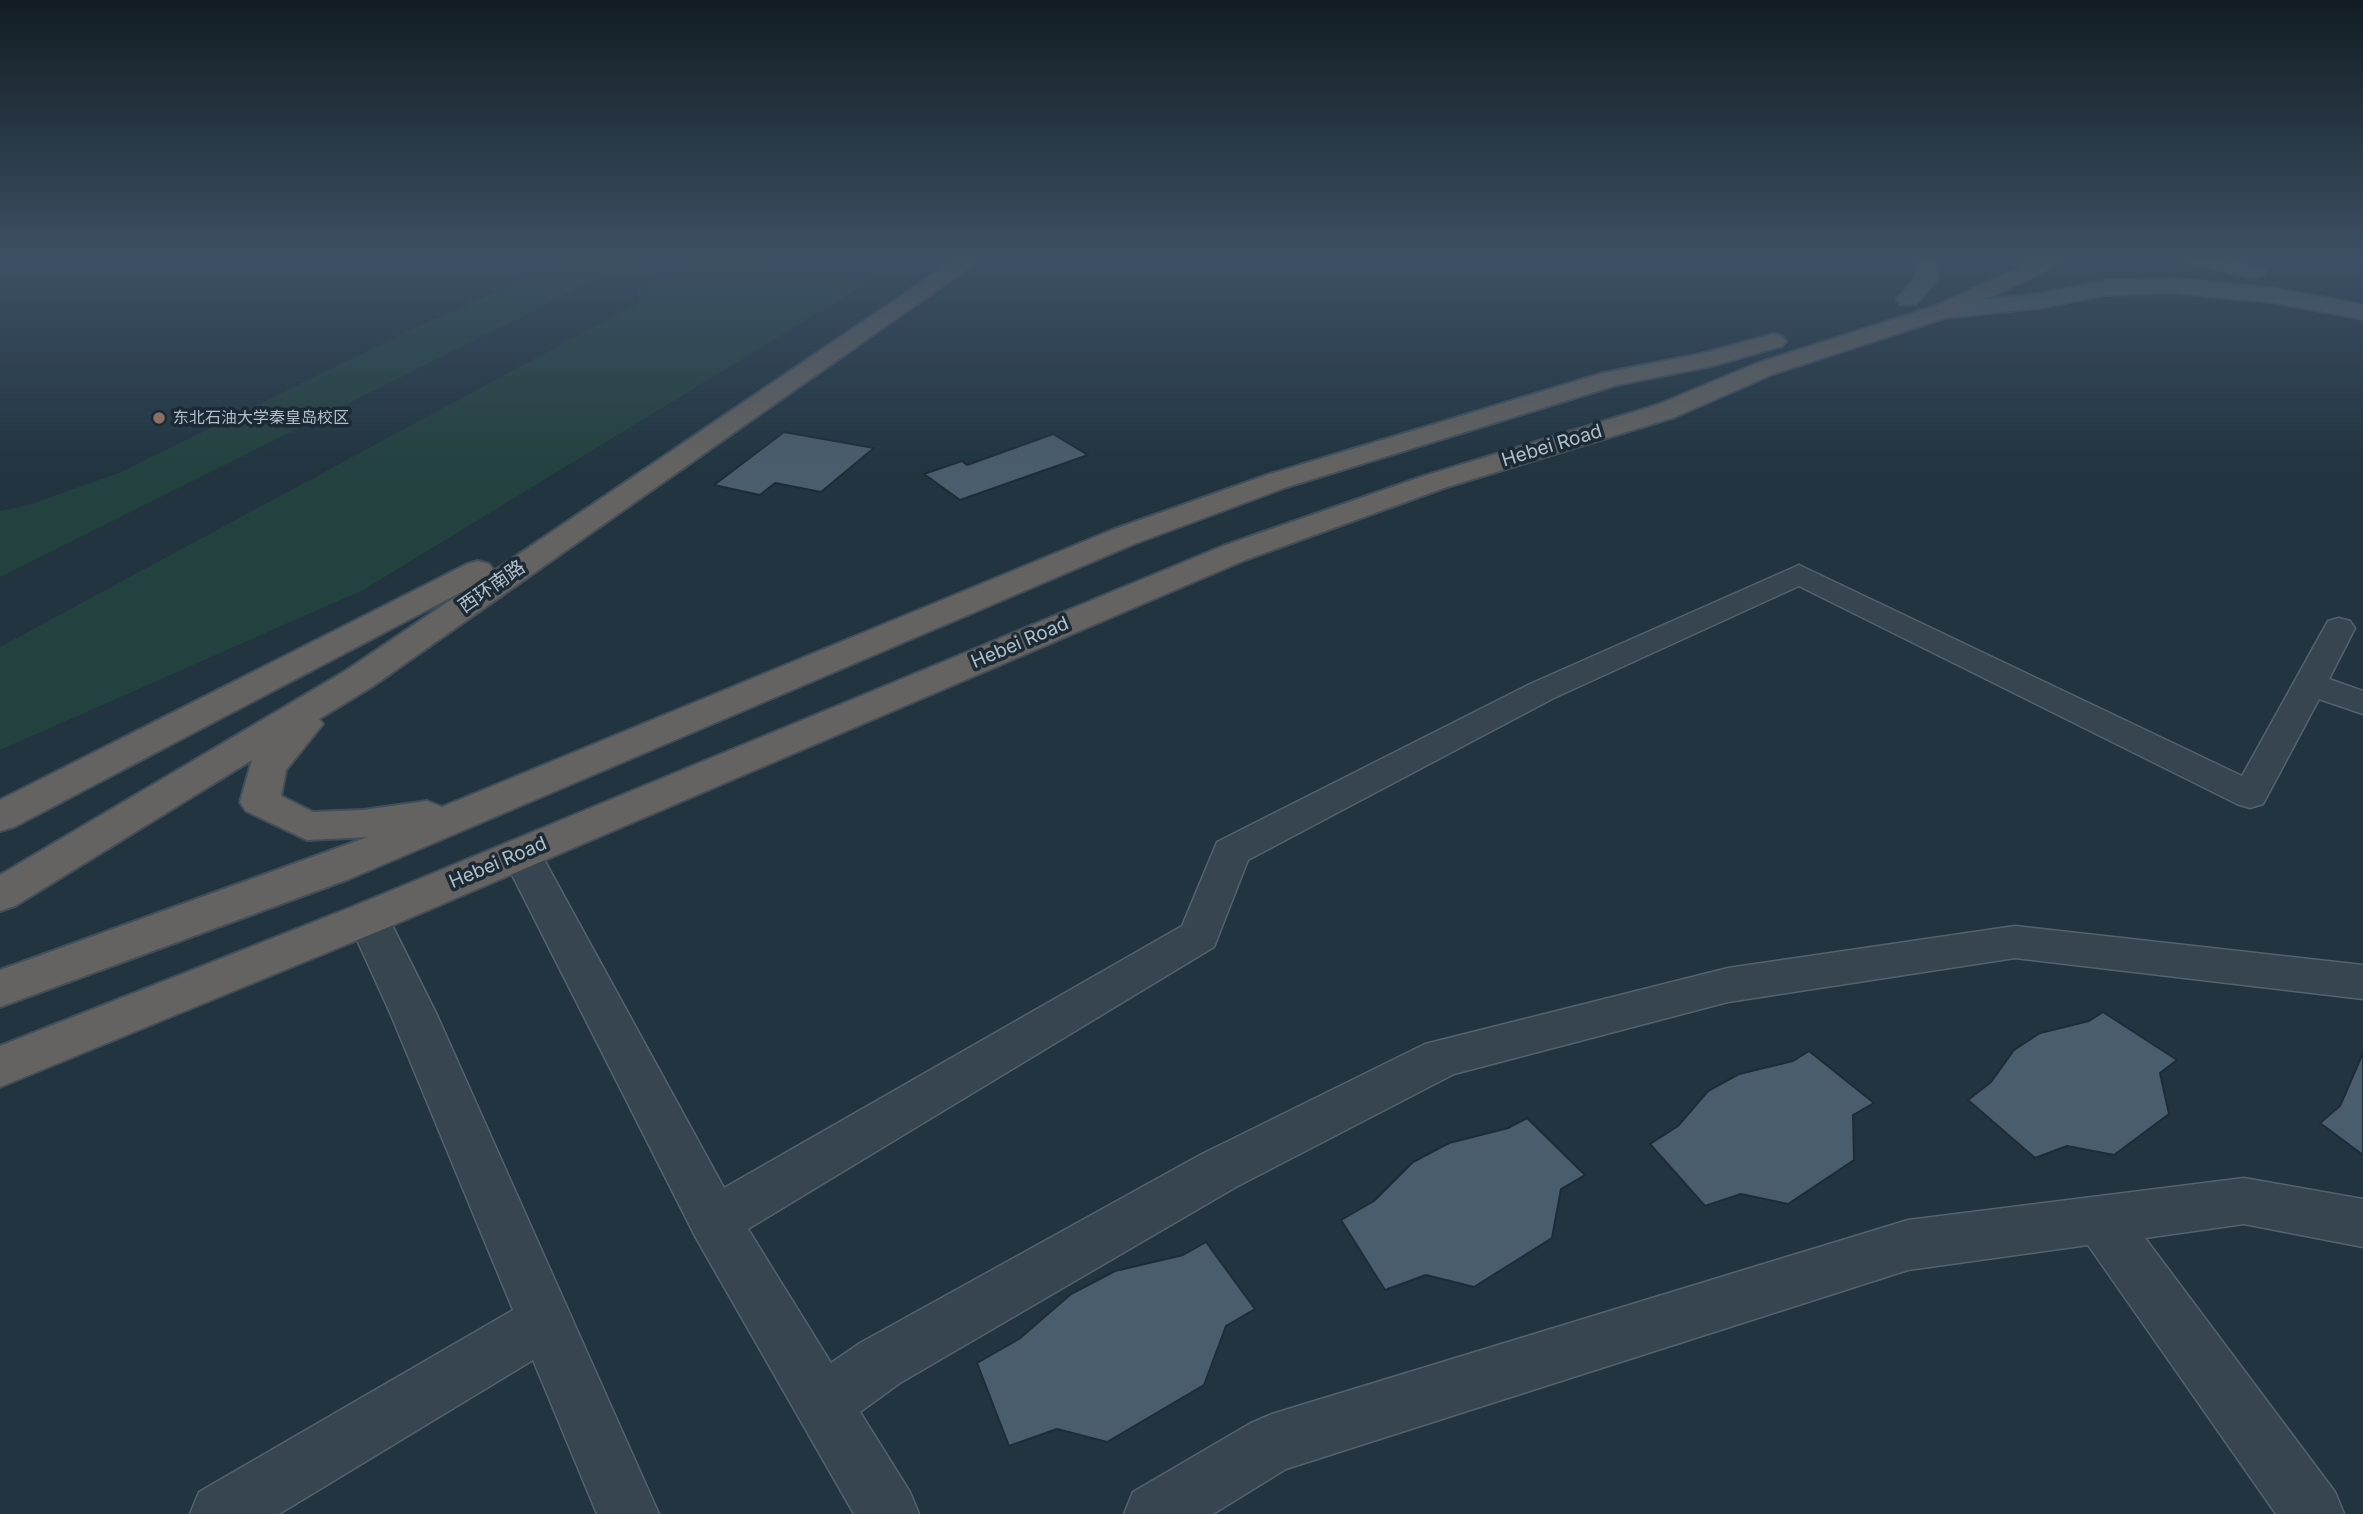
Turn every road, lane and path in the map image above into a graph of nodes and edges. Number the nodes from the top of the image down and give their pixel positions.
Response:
1 (840, 330) edge
2 (867, 330) edge
3 (1862, 330) edge
4 (1794, 335) dead end
5 (2339, 628) dead end
6 (360, 678) junction
7 (2309, 684) junction
8 (2363, 703) edge
9 (474, 809) junction
10 (0, 817) edge
11 (521, 853) junction
12 (0, 895) edge
13 (369, 918) junction
14 (2363, 982) edge
15 (0, 989) edge
16 (0, 1067) edge
17 (2101, 1220) junction
18 (714, 1221) junction
19 (2363, 1223) edge
20 (546, 1321) junction
21 (822, 1404) junction
22 (221, 1514) edge
23 (628, 1514) edge
24 (888, 1514) edge
25 (1156, 1514) edge
26 (2313, 1514) edge

1 - 10 highway, 西环南路
2 - 6 highway, 西环南路
3 - 11 highway, Hebei Road
4 - 9 highway
5 - 7 street
6 - 9 highway
6 - 12 highway, 西环南路
7 - 8 street
7 - 18 street
9 - 15 highway
11 - 13 highway, Hebei Road
11 - 18 street
13 - 16 highway, Hebei Road
13 - 20 street
14 - 21 street
17 - 19 street
17 - 25 street
17 - 26 street
18 - 21 street
20 - 22 street
20 - 23 street
21 - 24 street

